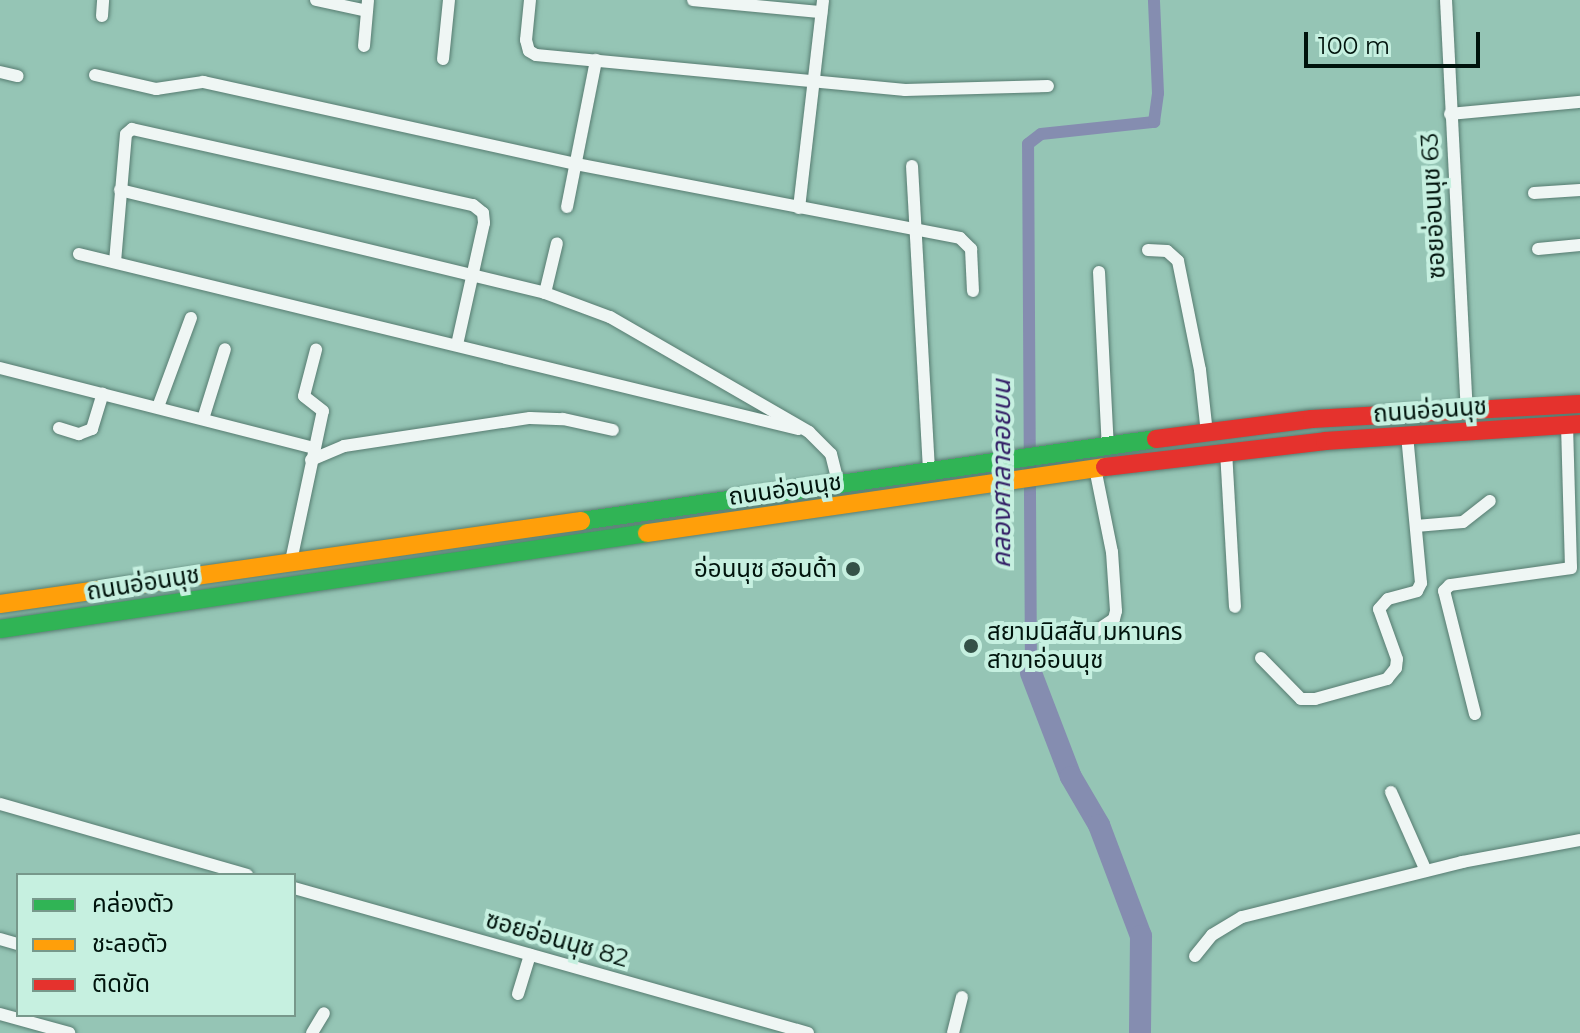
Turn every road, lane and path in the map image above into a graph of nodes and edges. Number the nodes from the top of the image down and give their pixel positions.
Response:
1 (103, 0) edge
2 (316, 0) edge
3 (449, 0) edge
4 (530, 0) edge
5 (693, 0) edge
6 (1446, 0) edge
7 (368, 6) edge
8 (822, 6) edge
9 (102, 16) dead end
10 (364, 46) dead end
11 (443, 59) dead end
12 (596, 60) junction
13 (0, 72) edge
14 (95, 75) dead end
15 (18, 76) dead end
16 (815, 79) junction
17 (1048, 86) dead end
18 (1580, 102) edge
19 (1450, 114) junction
20 (576, 164) junction
21 (912, 166) dead end
22 (120, 190) junction
23 (1580, 190) edge
24 (1534, 193) dead end
25 (567, 207) dead end
26 (799, 208) junction
27 (914, 230) junction
28 (557, 243) dead end
29 (1580, 245) edge
30 (1538, 249) dead end
31 (1148, 250) dead end
32 (79, 254) dead end
33 (115, 262) junction
34 (1099, 272) dead end
35 (473, 275) junction
36 (973, 291) dead end
37 (545, 293) junction
38 (191, 318) dead end
39 (457, 345) junction
40 (225, 349) dead end
41 (316, 350) dead end
42 (0, 368) edge
43 (103, 394) junction
44 (1580, 404) edge
45 (158, 407) junction
46 (1467, 409) junction
47 (203, 419) junction
48 (1573, 425) edge
49 (59, 428) dead end
50 (613, 430) dead end
51 (809, 432) junction
52 (1207, 433) junction
53 (1407, 435) junction
54 (1108, 447) junction
55 (1226, 451) junction
56 (313, 454) junction
57 (1095, 468) junction
58 (929, 472) junction
59 (839, 486) junction
60 (1490, 501) dead end
61 (1416, 526) junction
62 (291, 561) junction
63 (1576, 568) edge
64 (217, 572) junction
65 (220, 595) junction
66 (0, 604) edge
67 (1235, 607) dead end
68 (0, 629) edge
69 (1096, 631) dead end
70 (1261, 658) dead end
71 (1475, 714) dead end
72 (1391, 792) dead end
73 (0, 804) edge
74 (1580, 840) edge
75 (1426, 871) junction
76 (240, 873) edge
77 (296, 889) edge
78 (530, 955) junction
79 (1195, 956) dead end
80 (518, 994) dead end
81 (962, 997) dead end
82 (324, 1013) dead end
83 (0, 1014) edge
84 (69, 1033) edge
85 (312, 1033) edge
86 (808, 1033) edge
87 (953, 1033) edge

1 - 9 street
2 - 7 street
3 - 11 street
4 - 12 street
5 - 8 street
6 - 19 street, ซอยอ่อนนุช 63
7 - 10 street
8 - 16 street
12 - 16 street
12 - 20 street
13 - 15 street
14 - 20 street
16 - 17 street
16 - 26 street
18 - 19 street
19 - 46 street, ซอยอ่อนนุช 63
20 - 25 street
20 - 26 street
21 - 27 street
22 - 33 street
22 - 35 street
22 - 35 street
23 - 24 street
26 - 27 street
27 - 36 street
27 - 58 street
28 - 37 street
29 - 30 street
31 - 52 street
32 - 33 street
33 - 39 street
34 - 54 street
35 - 37 street
35 - 39 street
37 - 51 street
38 - 45 street
39 - 51 street
40 - 47 street
41 - 56 street
42 - 43 street
43 - 45 street
43 - 49 street
44 - 46 main road, ถนนอ่อนนุช
45 - 47 street
46 - 52 main road, ถนนอ่อนนุช
47 - 56 street
48 - 53 main road, ถนนอ่อนนุช
48 - 63 street
50 - 56 street
51 - 59 street
52 - 54 main road, ถนนอ่อนนุช
53 - 55 main road, ถนนอ่อนนุช
53 - 61 street
54 - 58 main road, ถนนอ่อนนุช
55 - 57 main road, ถนนอ่อนนุช
55 - 67 street
56 - 62 street
57 - 65 main road, ถนนอ่อนนุช
57 - 69 street
58 - 59 main road, ถนนอ่อนนุช
59 - 62 main road, ถนนอ่อนนุช
60 - 61 street
61 - 70 street
62 - 64 main road, ถนนอ่อนนุช
63 - 71 street
64 - 65 main road
64 - 66 main road, ถนนอ่อนนุช
65 - 68 main road, ถนนอ่อนนุช
72 - 75 street
73 - 76 street
74 - 75 street
75 - 79 street
77 - 78 street, ซอยอ่อนนุช 82
78 - 80 street
78 - 86 street, ซอยอ่อนนุช 82
81 - 87 street
82 - 85 street
83 - 84 street

